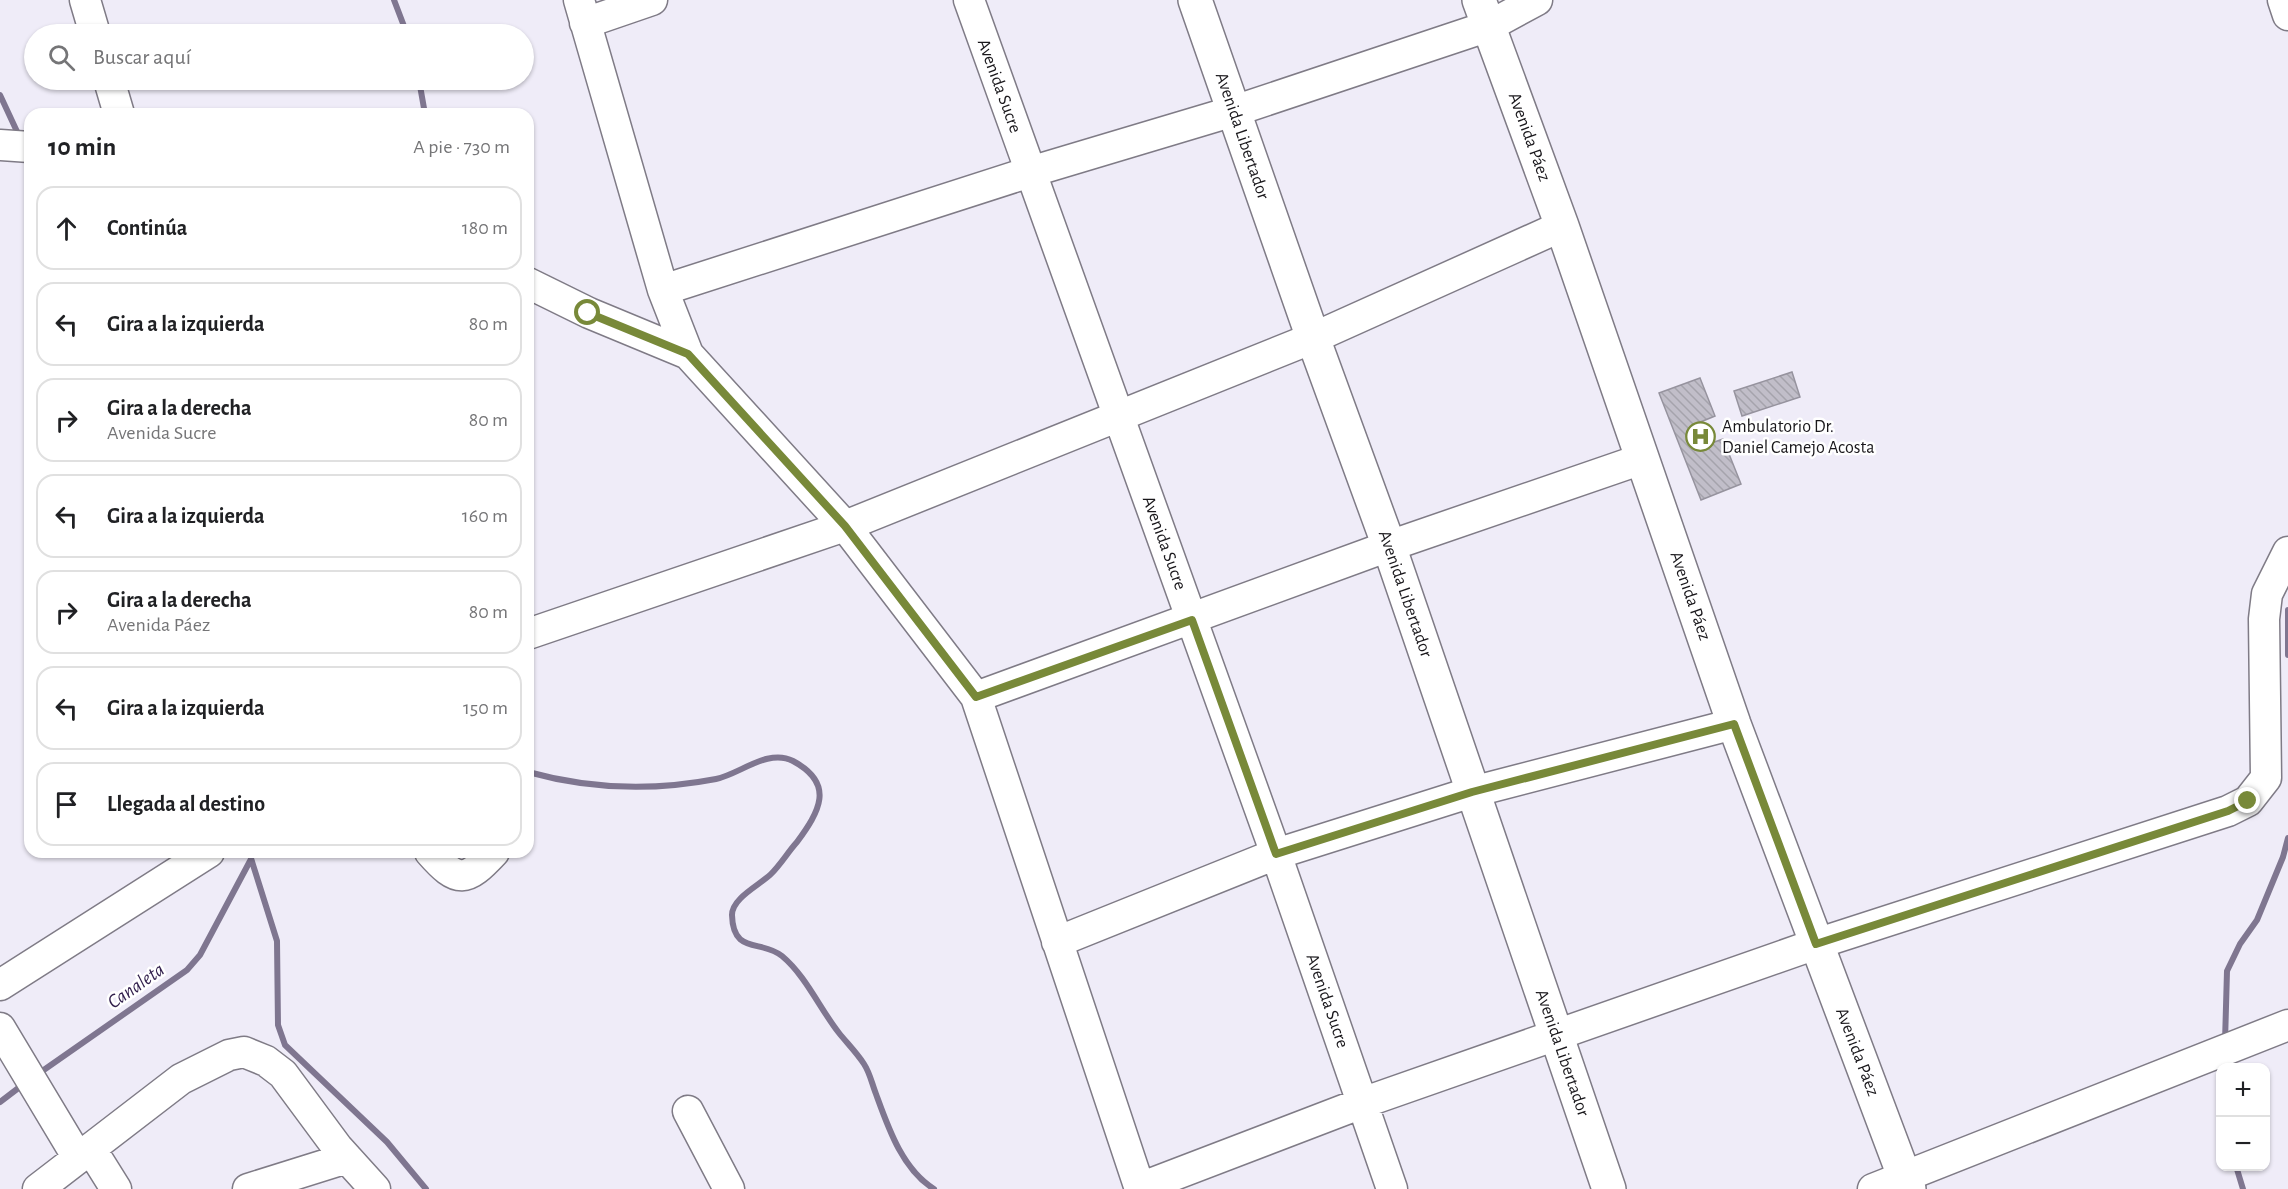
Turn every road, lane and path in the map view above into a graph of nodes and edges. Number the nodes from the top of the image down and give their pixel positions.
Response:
1 (85, 0) edge
2 (652, 0) edge
3 (969, 0) edge
4 (1195, 0) edge
5 (1537, 0) edge
6 (2283, 0) edge
7 (582, 12) edge
8 (1484, 13) edge
9 (2288, 15) edge
10 (93, 24) edge
11 (112, 90) edge
12 (117, 108) edge
13 (1234, 111) junction
14 (1030, 172) junction
15 (1562, 226) junction
16 (534, 286) edge
17 (663, 290) junction
18 (1313, 338) junction
19 (688, 354) junction
20 (1118, 417) junction
21 (1642, 459) junction
22 (845, 526) junction
23 (1389, 546) junction
24 (2288, 552) edge
25 (1192, 620) junction
26 (534, 632) edge
27 (976, 697) junction
28 (1734, 724) junction
29 (1472, 792) junction
30 (1276, 854) junction
31 (200, 858) edge
32 (436, 858) edge
33 (487, 858) edge
34 (1057, 942) junction
35 (1816, 944) junction
36 (0, 984) edge
37 (2288, 1025) edge
38 (0, 1028) edge
39 (1556, 1036) junction
40 (1362, 1103) junction
41 (688, 1112) dead end
42 (85, 1153) junction
43 (347, 1158) junction
44 (1907, 1183) edge
45 (38, 1189) edge
46 (116, 1189) edge
47 (248, 1189) edge
48 (375, 1189) edge
49 (729, 1189) edge
50 (1140, 1189) edge
51 (1392, 1189) edge
52 (1609, 1189) edge
53 (1873, 1189) edge

1 - 10 street
2 - 7 street
3 - 14 street, Avenida Sucre
4 - 13 main road, Avenida Libertador
5 - 8 street
6 - 9 street
7 - 17 street
8 - 13 street
8 - 15 main road, Avenida Páez
11 - 12 street
13 - 14 street
13 - 18 main road, Avenida Libertador
14 - 17 street
14 - 20 street, Avenida Sucre
15 - 18 street
15 - 21 main road, Avenida Páez
16 - 19 street
17 - 19 street
18 - 20 street
18 - 23 main road, Avenida Libertador
19 - 22 street
20 - 22 street
20 - 25 street, Avenida Sucre
21 - 23 street
21 - 28 main road, Avenida Páez
22 - 26 street
22 - 27 street
23 - 25 street
23 - 29 main road, Avenida Libertador
24 - 35 street
25 - 27 street
25 - 30 street, Avenida Sucre
27 - 34 street
28 - 29 street
28 - 35 main road, Avenida Páez
29 - 30 street
29 - 39 main road, Avenida Libertador
30 - 34 street
30 - 40 street, Avenida Sucre
31 - 36 street
32 - 33 street
34 - 50 street
35 - 39 street
35 - 44 main road, Avenida Páez
37 - 44 street
38 - 42 street
39 - 40 street
39 - 52 main road, Avenida Libertador
40 - 50 street
40 - 51 street, Avenida Sucre
41 - 49 street
42 - 43 street
42 - 45 street
42 - 46 street
43 - 47 street
43 - 48 street
44 - 53 street

